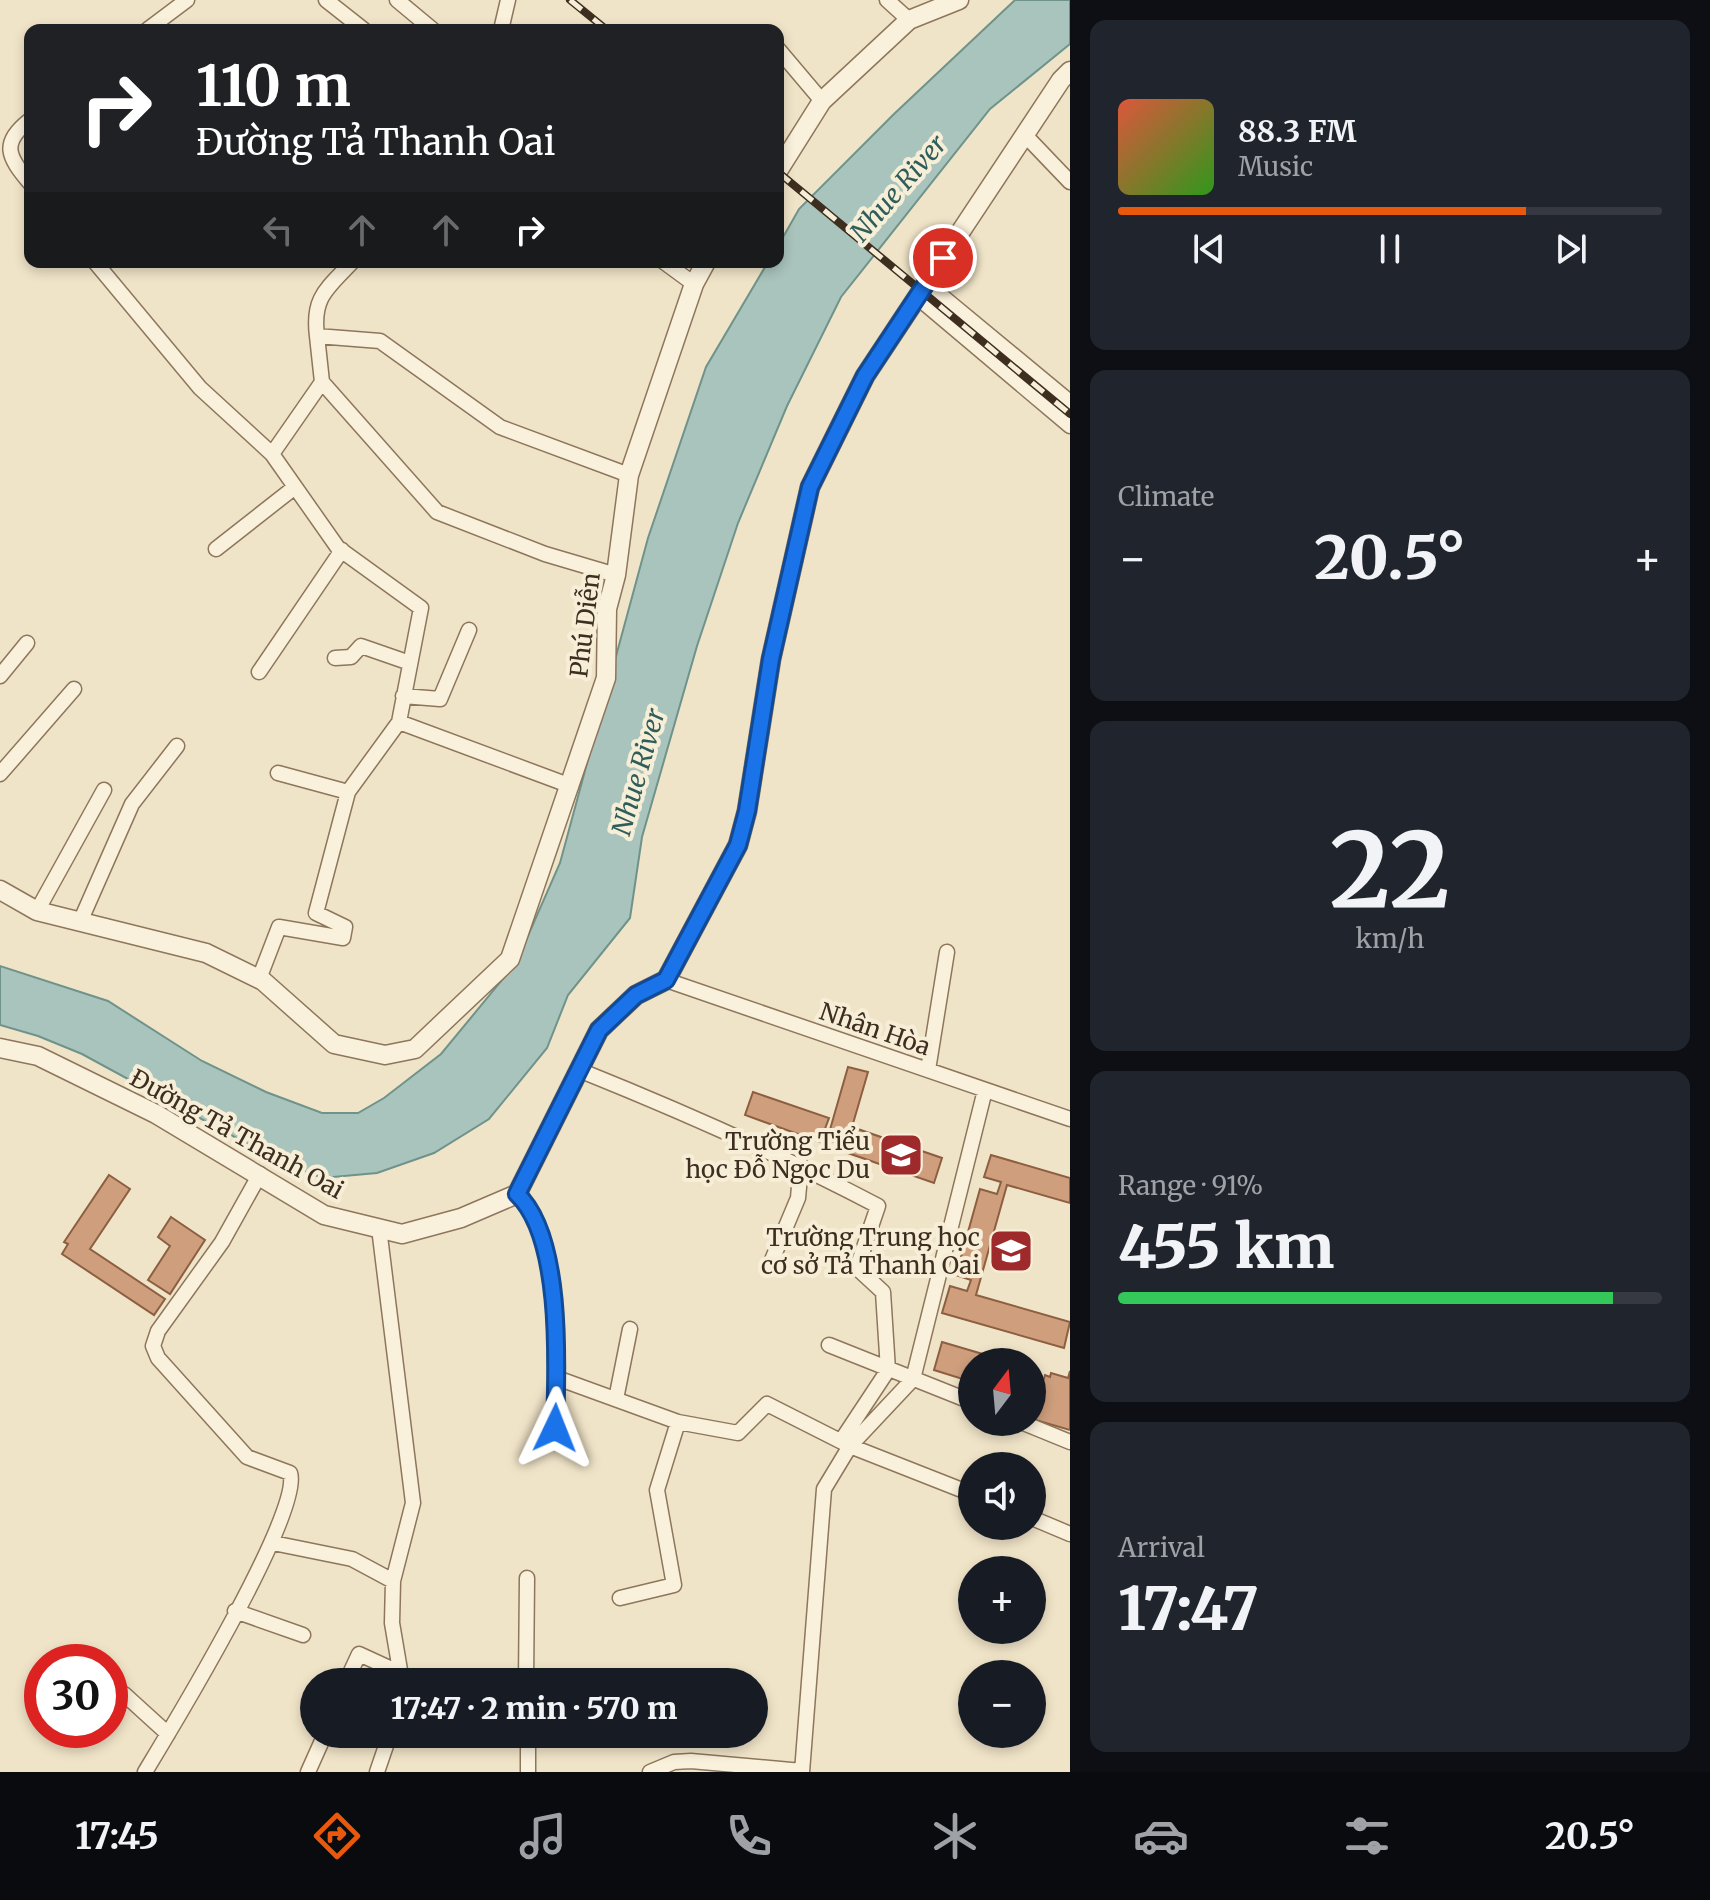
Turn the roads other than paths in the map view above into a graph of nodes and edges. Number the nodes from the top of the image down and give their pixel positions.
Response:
1 (187, 0) edge
2 (326, 0) edge
3 (397, 0) edge
4 (508, 0) edge
5 (887, 0) edge
6 (959, 0) edge
7 (909, 20) junction
8 (155, 24) edge
9 (356, 24) edge
10 (426, 24) edge
11 (502, 24) edge
12 (784, 56) edge
13 (1070, 71) edge
14 (822, 101) junction
15 (24, 125) edge
16 (1024, 134) junction
17 (784, 161) edge
18 (24, 174) edge
19 (1070, 182) edge
20 (100, 268) edge
21 (347, 268) edge
22 (672, 268) edge
23 (703, 268) edge
24 (694, 284) junction
25 (922, 290) junction
26 (317, 336) junction
27 (322, 382) junction
28 (1070, 402) edge
29 (1070, 426) edge
30 (272, 454) junction
31 (629, 475) junction
32 (295, 487) junction
33 (216, 549) dead end
34 (342, 550) junction
35 (616, 575) junction
36 (469, 630) dead end
37 (27, 643) dead end
38 (335, 658) dead end
39 (410, 663) junction
40 (259, 672) dead end
41 (0, 676) edge
42 (74, 689) dead end
43 (403, 696) junction
44 (399, 722) junction
45 (177, 746) dead end
46 (278, 773) dead end
47 (0, 774) edge
48 (571, 786) junction
49 (104, 790) dead end
50 (348, 792) junction
51 (0, 890) edge
52 (37, 911) junction
53 (80, 922) junction
54 (947, 952) dead end
55 (259, 979) junction
56 (666, 980) junction
57 (0, 1048) edge
58 (579, 1070) junction
59 (928, 1070) junction
60 (985, 1090) junction
61 (1070, 1119) edge
62 (801, 1165) junction
63 (260, 1174) junction
64 (517, 1194) junction
65 (379, 1228) junction
66 (772, 1260) dead end
67 (630, 1329) dead end
68 (829, 1345) dead end
69 (888, 1370) junction
70 (557, 1378) junction
71 (913, 1379) junction
72 (958, 1397) edge
73 (616, 1399) junction
74 (678, 1422) junction
75 (555, 1428) dead end
76 (1046, 1432) edge
77 (1070, 1442) edge
78 (846, 1444) junction
79 (958, 1488) edge
80 (1046, 1524) edge
81 (1070, 1534) edge
82 (273, 1543) junction
83 (527, 1578) dead end
84 (393, 1581) junction
85 (620, 1598) dead end
86 (235, 1611) junction
87 (303, 1635) dead end
88 (352, 1668) edge
89 (385, 1668) edge
90 (399, 1668) edge
91 (526, 1668) edge
92 (128, 1698) edge
93 (168, 1734) junction
94 (319, 1748) edge
95 (385, 1748) edge
96 (528, 1748) edge
97 (145, 1772) edge
98 (308, 1772) edge
99 (377, 1772) edge
100 (528, 1772) edge
101 (650, 1772) edge
102 (802, 1772) edge

1 - 8 street
2 - 9 street
3 - 10 street
4 - 11 street
5 - 7 street
6 - 7 street
7 - 14 street
12 - 14 street
13 - 16 street
14 - 17 street
15 - 18 street
16 - 19 street
16 - 25 street
20 - 30 street
21 - 26 street
22 - 24 street
23 - 24 street, Phú Diễn
24 - 31 street, Phú Diễn
25 - 28 street
25 - 29 street
25 - 56 street
26 - 27 street
26 - 31 street
27 - 30 street
27 - 35 street
30 - 32 street
31 - 35 street, Phú Diễn
32 - 33 street
32 - 34 street
34 - 39 street
34 - 40 street
35 - 48 street, Phú Diễn
36 - 43 street
37 - 41 street
38 - 39 street
39 - 43 street
42 - 47 street
43 - 44 street
44 - 48 street
44 - 50 street
45 - 53 street
46 - 50 street
48 - 55 street, Phú Diễn
49 - 52 street
50 - 55 street
51 - 52 street
52 - 53 street
53 - 55 street
54 - 59 street
56 - 58 street
56 - 59 street, Nhân Hòa
57 - 63 street, Đường Tả Thanh Oai
58 - 62 street
58 - 64 street
59 - 60 street, Nhân Hòa
60 - 61 street, Nhân Hòa
60 - 71 street
62 - 66 street
62 - 69 street
63 - 65 street, Đường Tả Thanh Oai
63 - 82 street
64 - 65 street, Đường Tả Thanh Oai
64 - 70 street
65 - 84 street
67 - 73 street
68 - 69 street
69 - 71 street
69 - 78 street
70 - 73 street
70 - 75 street
71 - 72 street
71 - 78 street
73 - 74 street
74 - 78 street
74 - 85 street
76 - 77 street
78 - 79 street
78 - 102 street
80 - 81 street
82 - 84 street
82 - 86 street
83 - 91 street
84 - 90 street
86 - 87 street
86 - 93 street
88 - 89 street
92 - 93 street
93 - 97 street
94 - 98 street
95 - 99 street
96 - 100 street
101 - 102 street

